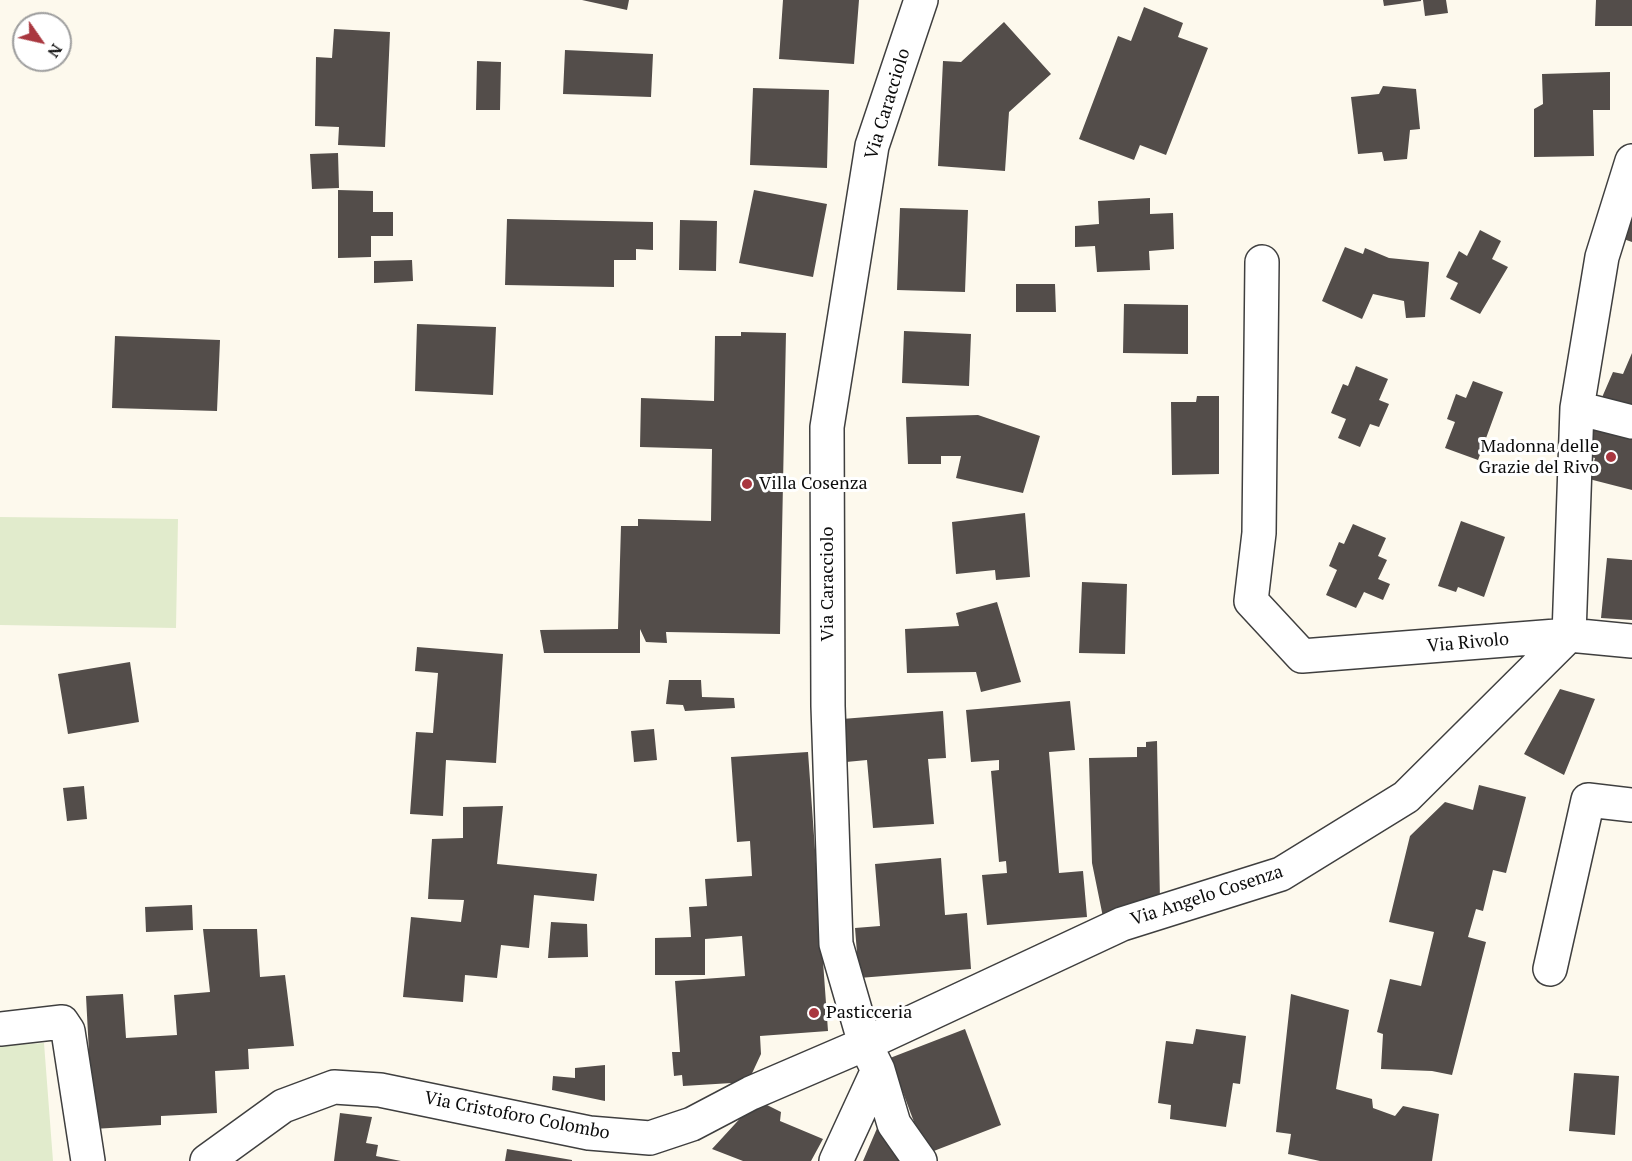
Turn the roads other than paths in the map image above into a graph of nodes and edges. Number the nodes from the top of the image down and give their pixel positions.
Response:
1 (921, 0) edge
2 (1632, 161) edge
3 (1262, 262) dead end
4 (1577, 408) junction
5 (1632, 422) edge
6 (1569, 635) junction
7 (1632, 640) edge
8 (1632, 805) edge
9 (1550, 969) dead end
10 (0, 1029) edge
11 (872, 1057) junction
12 (87, 1161) edge
13 (207, 1161) edge
14 (836, 1161) edge
15 (920, 1161) edge

1 - 11 street, Via Caracciolo
2 - 4 street
3 - 6 street, Via Rivolo
4 - 5 street
4 - 6 street
6 - 7 street
6 - 11 street, Via Angelo Cosenza
8 - 9 street
10 - 12 street
11 - 13 street, Via Cristoforo Colombo
11 - 14 street
11 - 15 street, Via Caracciolo

